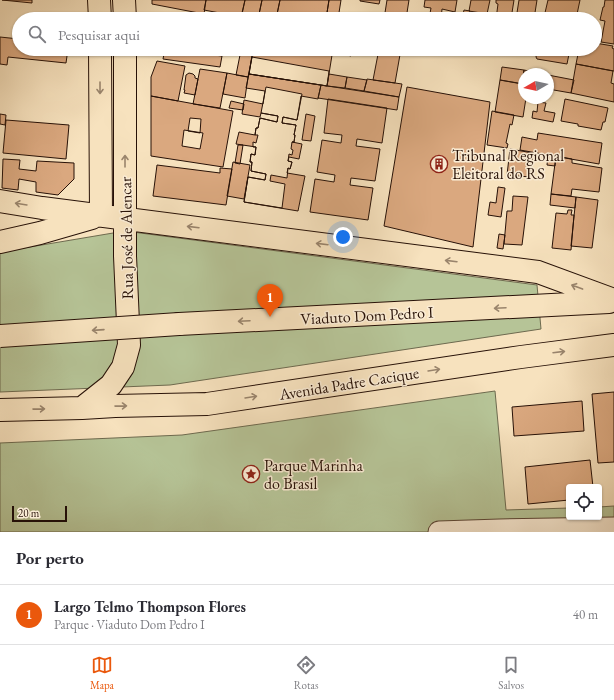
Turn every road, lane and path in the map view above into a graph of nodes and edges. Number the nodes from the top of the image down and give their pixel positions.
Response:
1 (99, 0) edge
2 (124, 0) edge
3 (100, 12) edge
4 (124, 12) edge
5 (100, 56) edge
6 (125, 56) edge
7 (0, 201) edge
8 (101, 215) junction
9 (125, 218) junction
10 (0, 242) edge
11 (614, 301) edge
12 (0, 336) edge
13 (614, 345) edge
14 (82, 408) junction
15 (0, 410) edge
16 (614, 528) edge
17 (439, 532) edge

1 - 3 main road
2 - 4 main road
5 -> 8 main road, Rua José de Alencar
9 -> 6 main road, Rua José de Alencar
8 -> 7 main road
8 - 9 main road
8 - 10 main road, Rua José de Alencar
11 -> 9 main road
9 - 14 main road, Rua José de Alencar
11 -> 12 main road, Viaduto Dom Pedro I, bridge
14 -> 13 main road, Avenida Padre Cacique
15 -> 14 main road, Avenida Padre Cacique
16 - 17 street

